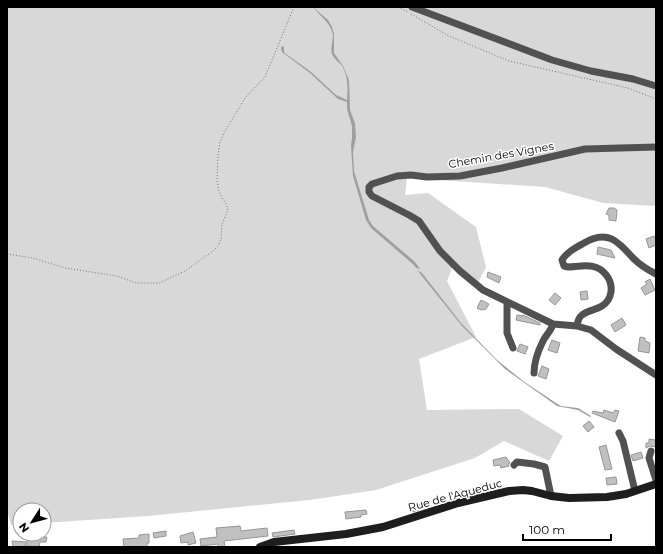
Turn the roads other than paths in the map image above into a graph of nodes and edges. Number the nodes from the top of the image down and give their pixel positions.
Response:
1 (412, 7) edge
2 (656, 86) edge
3 (656, 147) edge
4 (656, 274) edge
5 (507, 302) junction
6 (553, 324) junction
7 (577, 326) junction
8 (513, 348) dead end
9 (534, 373) dead end
10 (656, 375) edge
11 (619, 433) dead end
12 (651, 451) dead end
13 (514, 465) dead end
14 (656, 480) edge
15 (656, 484) edge
16 (635, 491) junction
17 (551, 496) junction
18 (260, 547) edge

1 - 2 street
3 - 5 street, Chemin des Vignes
4 - 7 street
5 - 6 street, Chemin des Vignes
5 - 8 street
6 - 7 street, Chemin des Vignes
6 - 9 street
7 - 10 street, Chemin des Vignes
11 - 16 street
12 - 14 street
13 - 17 street
15 - 16 street, Rue de l'Aqueduc
16 - 17 street, Rue de l'Aqueduc
17 - 18 street, Rue de l'Aqueduc

